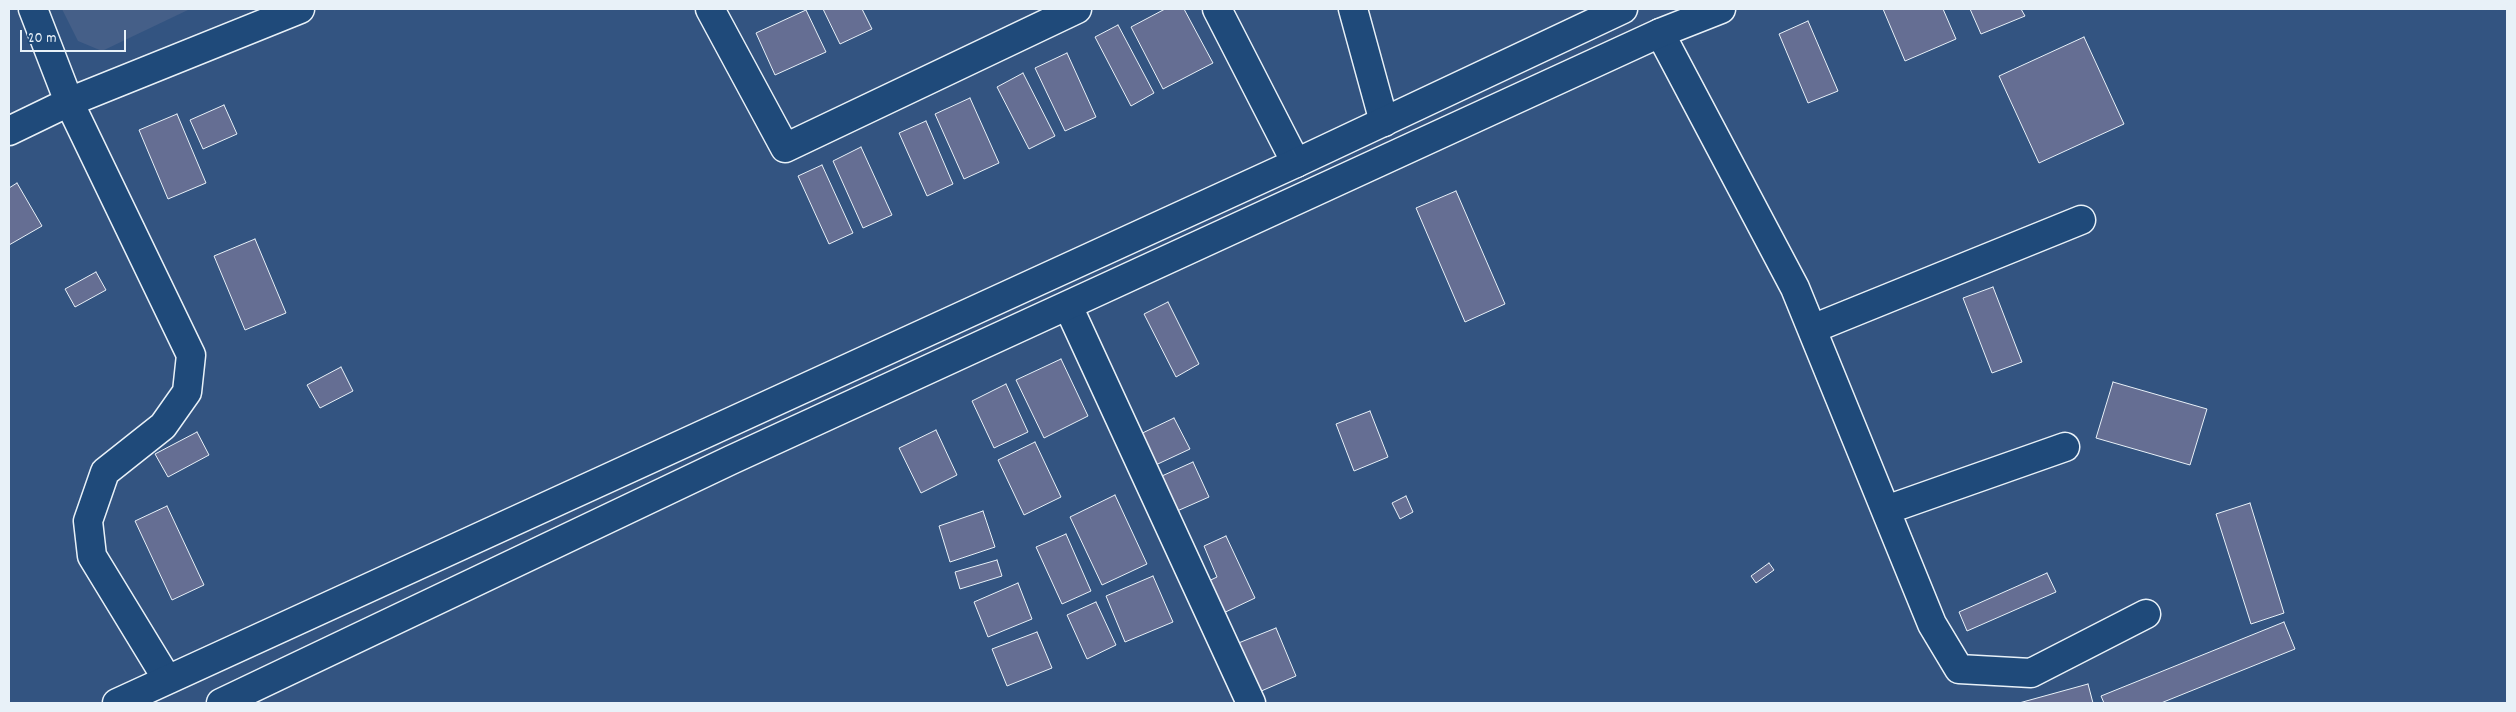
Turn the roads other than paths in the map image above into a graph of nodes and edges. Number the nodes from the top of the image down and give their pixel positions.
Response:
1 (32, 9) edge
2 (300, 9) edge
3 (710, 9) edge
4 (1077, 9) edge
5 (1217, 9) edge
6 (1353, 9) edge
7 (1721, 9) edge
8 (1606, 12) edge
9 (1693, 14) edge
10 (1660, 33) junction
11 (1622, 51) junction
12 (69, 102) junction
13 (1384, 122) junction
14 (9, 131) edge
15 (1296, 163) junction
16 (2081, 220) dead end
17 (1068, 306) junction
18 (1812, 329) junction
19 (2064, 446) dead end
20 (1886, 510) junction
21 (2146, 614) dead end
22 (167, 678) junction
23 (132, 700) edge
24 (221, 703) edge
25 (1251, 703) edge

1 - 12 street
2 - 12 street
3 - 4 street
5 - 15 street
6 - 13 street
7 - 9 street
8 - 11 street
8 - 13 street
9 - 10 street
10 - 11 street
10 - 18 street
11 - 17 street
12 - 14 street
12 - 22 street
13 - 15 street
15 - 22 street
16 - 18 street
17 - 24 street
17 - 25 street
18 - 20 street
19 - 20 street
20 - 21 street
22 - 23 street

